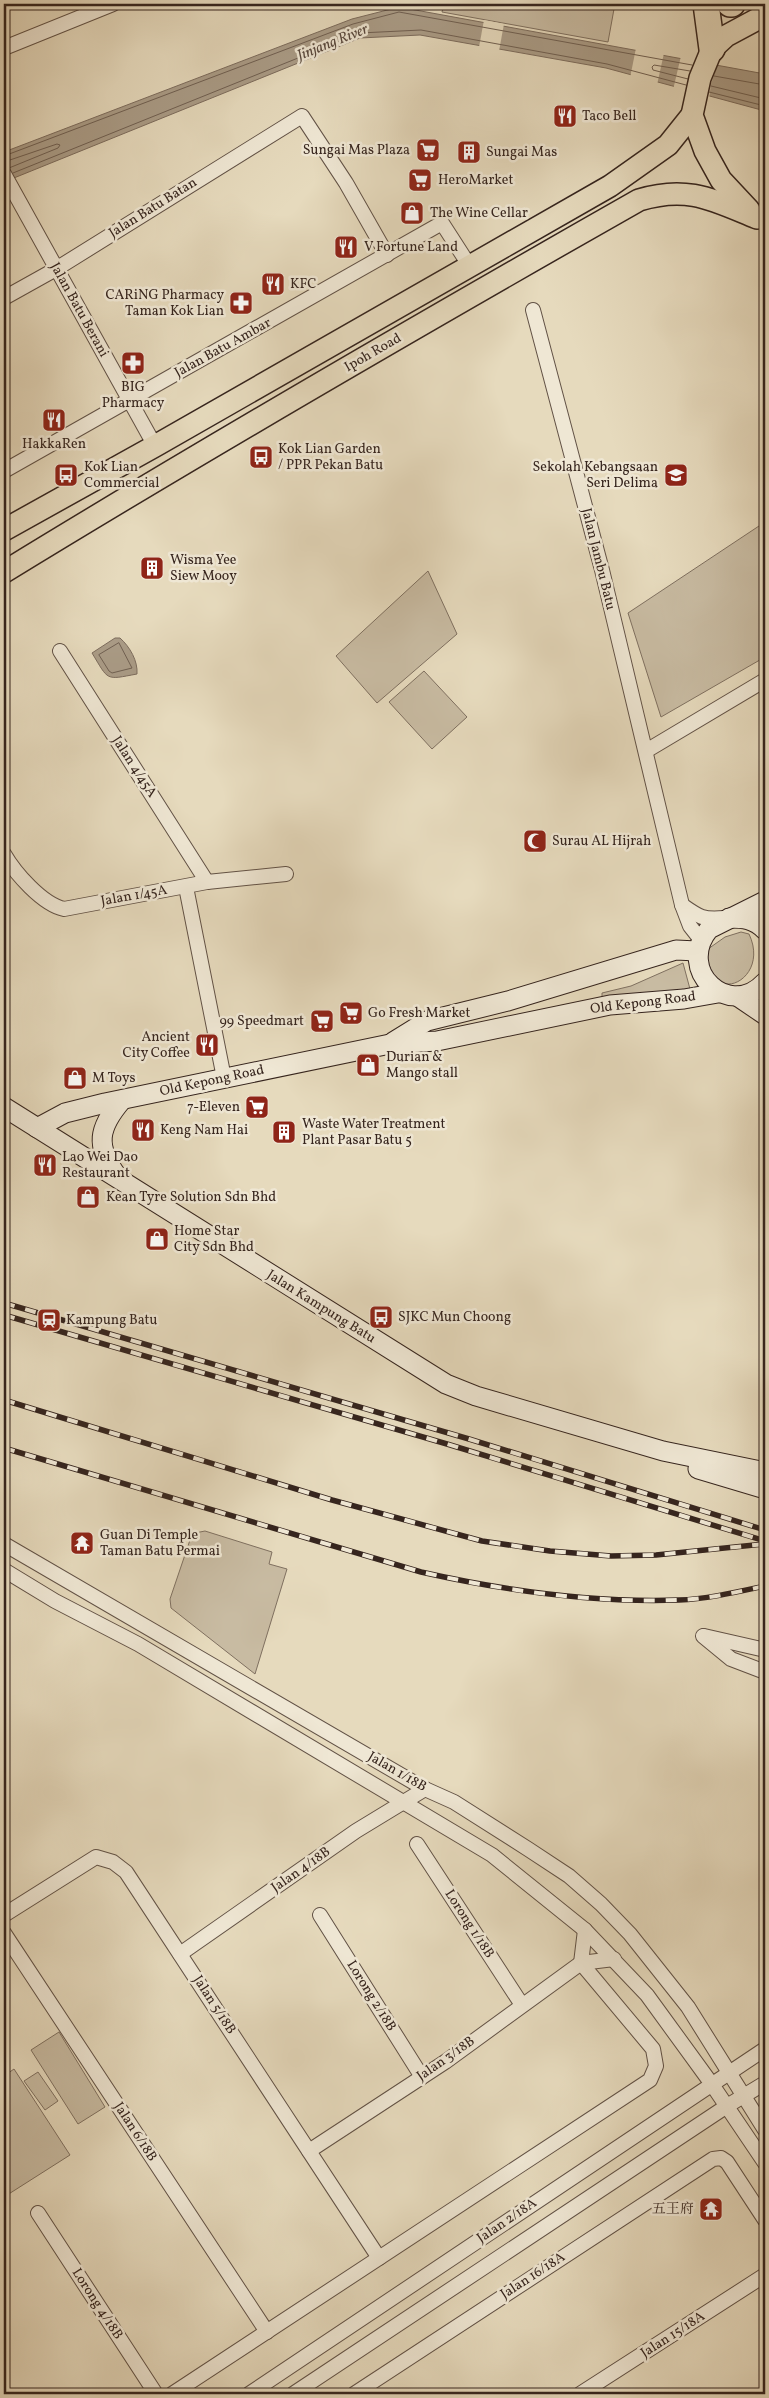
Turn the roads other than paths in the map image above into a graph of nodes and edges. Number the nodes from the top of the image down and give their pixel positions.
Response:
1 (113, 4) edge
2 (706, 4) edge
3 (765, 15) edge
4 (4, 48) edge
5 (711, 52) junction
6 (693, 111) junction
7 (4, 174) edge
8 (761, 219) edge
9 (387, 255) junction
10 (469, 265) junction
11 (56, 269) junction
12 (4, 298) edge
13 (533, 310) dead end
14 (130, 400) junction
15 (155, 446) junction
16 (4, 471) edge
17 (4, 530) edge
18 (4, 572) edge
19 (60, 651) dead end
20 (765, 680) edge
21 (646, 751) junction
22 (4, 854) edge
23 (8, 873) edge
24 (286, 874) dead end
25 (207, 882) junction
26 (186, 887) junction
27 (765, 901) edge
28 (682, 905) junction
29 (728, 918) junction
30 (765, 930) edge
31 (699, 945) junction
32 (765, 982) edge
33 (718, 993) junction
34 (737, 996) junction
35 (765, 1014) edge
36 (390, 1044) junction
37 (224, 1078) junction
38 (122, 1100) junction
39 (4, 1107) edge
40 (37, 1128) junction
41 (121, 1181) junction
42 (663, 1451) junction
43 (765, 1472) edge
44 (765, 1489) edge
45 (4, 1544) edge
46 (4, 1570) edge
47 (765, 1650) edge
48 (765, 1672) edge
49 (425, 1789) junction
50 (403, 1801) junction
51 (417, 1844) dead end
52 (4, 1915) edge
53 (320, 1915) dead end
54 (584, 1930) junction
55 (4, 1933) edge
56 (8, 1950) edge
57 (180, 1954) junction
58 (614, 1959) junction
59 (581, 1964) junction
60 (522, 2004) junction
61 (765, 2049) edge
62 (728, 2072) junction
63 (422, 2077) junction
64 (711, 2083) junction
65 (765, 2084) edge
66 (743, 2097) junction
67 (726, 2106) junction
68 (765, 2130) edge
69 (309, 2151) junction
70 (765, 2163) edge
71 (38, 2213) dead end
72 (765, 2220) edge
73 (379, 2258) junction
74 (765, 2275) edge
75 (267, 2332) junction
76 (156, 2394) edge
77 (172, 2394) edge
78 (249, 2394) edge
79 (293, 2394) edge
80 (354, 2394) edge
81 (580, 2394) edge

1 - 4 street
2 - 5 highway
3 - 5 main road
5 - 6 main road
6 - 8 main road
6 - 10 main road, Ipoh Road
7 - 11 street, Jalan Batu Berani
8 - 18 main road, Ipoh Road
9 - 10 street, Jalan Batu Ambar
9 - 11 street, Jalan Batu Batan
9 - 14 street, Jalan Batu Ambar
10 - 15 main road, Ipoh Road
11 - 12 street, Jalan Batu Batan
11 - 14 street, Jalan Batu Berani
13 - 21 street, Jalan Jambu Batu
14 - 15 street, Jalan Batu Berani
14 - 16 street, Jalan Batu Ambar
15 - 17 main road, Ipoh Road
19 - 25 street, Jalan 4/45A
20 - 21 street
21 - 28 street, Jalan Jambu Batu
22 - 23 street, Jalan 1/45A
23 - 26 street, Jalan 1/45A
24 - 25 street, Jalan 1/45A
25 - 26 street, Jalan 1/45A
26 - 37 street
27 - 29 street
28 - 29 street
28 - 31 street, Jalan Jambu Batu
29 - 30 street
29 - 31 street
31 - 33 street
31 - 36 street, Old Kepong Road
32 - 34 street
33 - 34 street, Old Kepong Road
33 - 36 street, Old Kepong Road
34 - 35 street
36 - 37 street, Old Kepong Road
37 - 38 street, Old Kepong Road
38 - 40 street, Old Kepong Road
38 - 41 street
39 - 40 street, Jalan Kampung Batu
40 - 41 street, Jalan Kampung Batu
41 - 42 street, Jalan Kampung Batu
42 - 43 street, Jalan Kampung Batu
42 - 44 street, Jalan Kampung Batu
45 - 49 street, Jalan 1/18B
46 - 50 street, Jalan 1/18B
47 - 48 street
49 - 50 street, Jalan 4/18B
49 - 62 street, Jalan 1/18B
50 - 54 street, Jalan 1/18B
50 - 57 street, Jalan 4/18B
51 - 60 street, Lorong 1/18B
52 - 57 street, Jalan 5/18B
53 - 63 street, Lorong 2/18B
54 - 58 street, Jalan 1/18B
54 - 59 street
55 - 56 street, Jalan 6/18B
56 - 75 street, Jalan 6/18B
57 - 69 street, Jalan 5/18B
58 - 59 street
58 - 64 street, Jalan 1/18B
59 - 60 street, Jalan 3/18B
59 - 73 street
60 - 63 street, Jalan 3/18B
61 - 62 street, Jalan 2/18A
62 - 64 street, Jalan 2/18A
62 - 66 street, Jalan 1/18B
63 - 69 street, Jalan 3/18B
64 - 67 street, Jalan 1/18B
64 - 78 street, Jalan 2/18A
65 - 66 street, Jalan 2/18A
66 - 67 street, Jalan 2/18A
66 - 68 street, Jalan 1/18B
67 - 70 street, Jalan 1/18B
67 - 79 street, Jalan 2/18A
69 - 73 street, Jalan 5/18B
71 - 76 street, Lorong 4/18B
72 - 80 street, Jalan 16/18A
73 - 75 street
74 - 81 street, Jalan 15/18A
75 - 77 street

